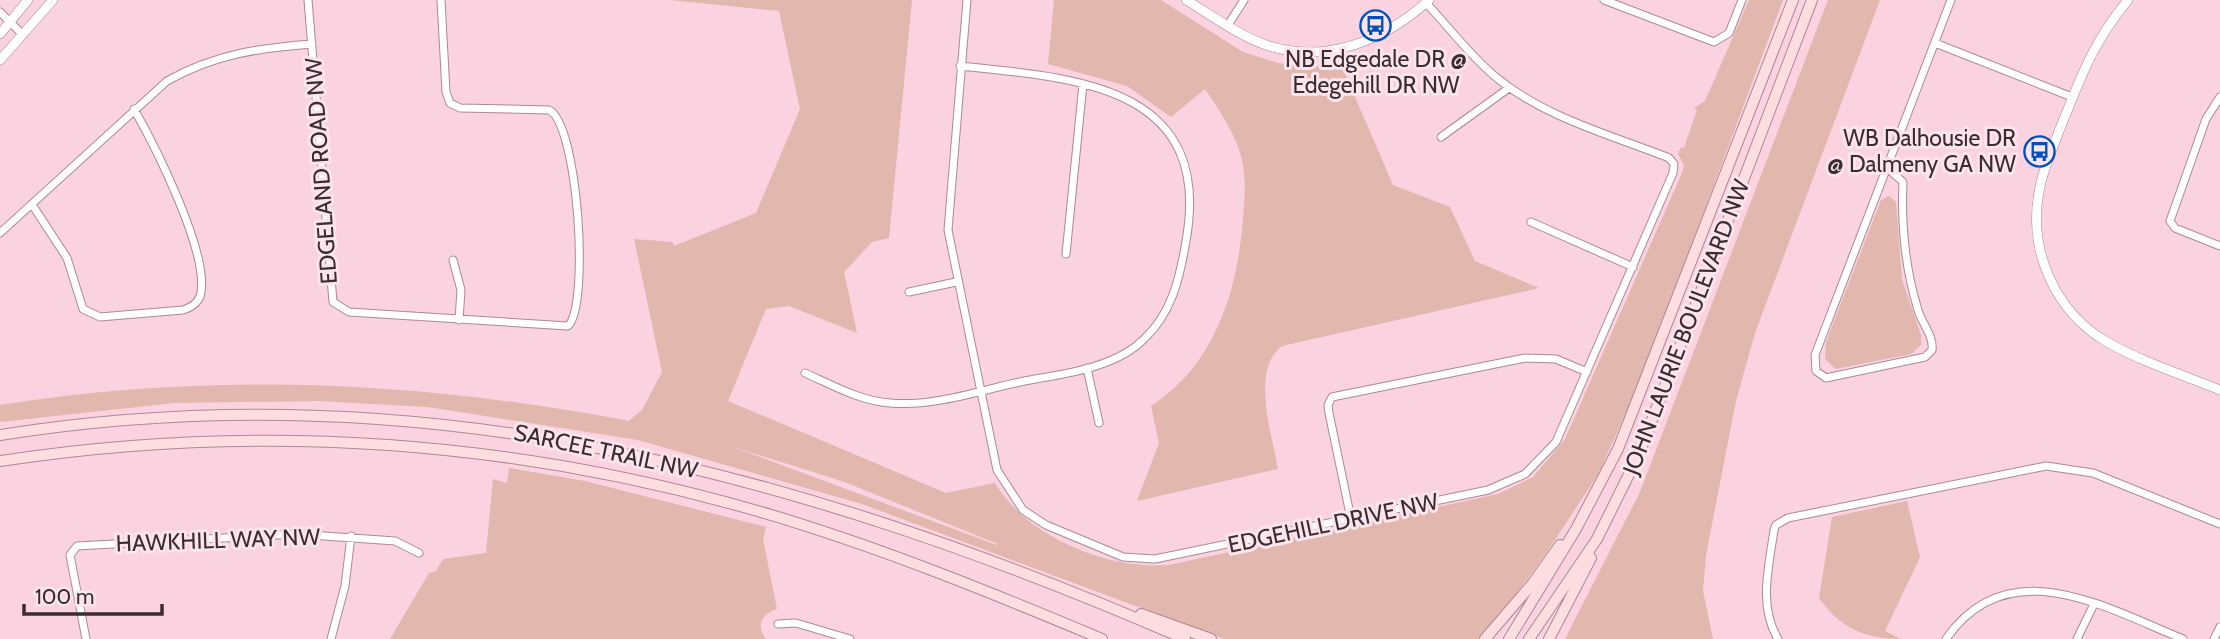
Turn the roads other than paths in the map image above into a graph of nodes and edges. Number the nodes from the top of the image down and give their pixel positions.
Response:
1 (28, 0) edge
2 (53, 0) edge
3 (308, 0) edge
4 (441, 0) edge
5 (967, 0) edge
6 (1186, 0) edge
7 (1244, 0) edge
8 (1604, 0) edge
9 (1742, 0) edge
10 (1793, 0) edge
11 (1812, 0) edge
12 (1951, 0) edge
13 (2128, 0) edge
14 (1428, 1) edge
15 (0, 12) edge
16 (10, 22) junction
17 (1228, 25) junction
18 (0, 34) edge
19 (23, 35) junction
20 (1935, 43) junction
21 (312, 44) junction
22 (0, 60) edge
23 (960, 66) junction
24 (1083, 84) junction
25 (1509, 88) junction
26 (2072, 97) junction
27 (2220, 97) edge
28 (134, 109) junction
29 (1441, 137) dead end
30 (1885, 166) junction
31 (33, 206) junction
32 (1531, 222) dead end
33 (0, 233) edge
34 (2220, 246) edge
35 (1066, 254) dead end
36 (453, 260) dead end
37 (1633, 267) junction
38 (956, 282) junction
39 (909, 292) dead end
40 (459, 320) junction
41 (1087, 368) junction
42 (1587, 372) junction
43 (805, 373) dead end
44 (2220, 390) edge
45 (980, 391) junction
46 (1099, 423) dead end
47 (0, 435) edge
48 (0, 461) edge
49 (1351, 519) junction
50 (2220, 524) edge
51 (1576, 530) junction
52 (351, 536) junction
53 (1597, 539) junction
54 (419, 553) dead end
55 (2094, 604) junction
56 (1121, 611) junction
57 (778, 624) dead end
58 (2220, 627) edge
59 (847, 638) edge
60 (86, 639) edge
61 (331, 639) edge
62 (1102, 639) edge
63 (1185, 639) edge
64 (1211, 639) edge
65 (1485, 639) edge
66 (1508, 639) edge
67 (1529, 639) edge
68 (1549, 639) edge
69 (1778, 639) edge
70 (1946, 639) edge
71 (2077, 639) edge
72 (2183, 639) edge
73 (2214, 639) edge

1 - 16 street
2 - 19 street
3 - 21 street, EDGELAND ROAD NW
4 - 40 street, EDGELAND ROAD NW
5 - 23 street, EDGEHILL DRIVE NW
6 - 17 street
7 - 17 street
8 - 9 street
10 - 51 main road, JOHN LAURIE BOULEVARD NW
11 - 53 main road, JOHN LAURIE BOULEVARD NW
12 - 20 street
13 - 26 street
14 - 17 street
14 - 25 street, EDGEHILL DRIVE NW
15 - 16 street
16 - 18 street
16 - 19 street
19 - 22 street
20 - 26 street
20 - 30 street
21 - 28 street
21 - 40 street, EDGELAND ROAD NW
23 - 24 street
23 - 38 street, EDGEHILL DRIVE NW
24 - 35 street
24 - 41 street
25 - 29 street
25 - 37 street, EDGEHILL DRIVE NW
26 - 44 street
27 - 34 street
28 - 31 street
28 - 31 street
30 - 30 street
31 - 33 street
32 - 37 street
36 - 40 street
37 - 42 street, EDGEHILL DRIVE NW
38 - 39 street
38 - 45 street, EDGEHILL DRIVE NW
41 - 45 street
41 - 46 street
42 - 49 street, EDGEHILL DRIVE NW
42 - 49 street
43 - 45 street
45 - 49 street, EDGEHILL DRIVE NW
47 - 56 main road, SARCEE TRAIL NW
48 - 62 main road, SARCEE TRAIL NW
50 - 69 street
51 - 65 main road
51 - 66 main road, JOHN LAURIE BOULEVARD NW
52 - 54 street
52 - 60 street, HAWKHILL WAY NW
52 - 61 street, HAWKHILL WAY NW
53 - 67 main road, JOHN LAURIE BOULEVARD NW
53 - 68 main road
55 - 70 street
55 - 71 street
55 - 72 street
56 - 63 main road, SARCEE TRAIL NW
56 - 64 main road
57 - 59 street
58 - 73 street

